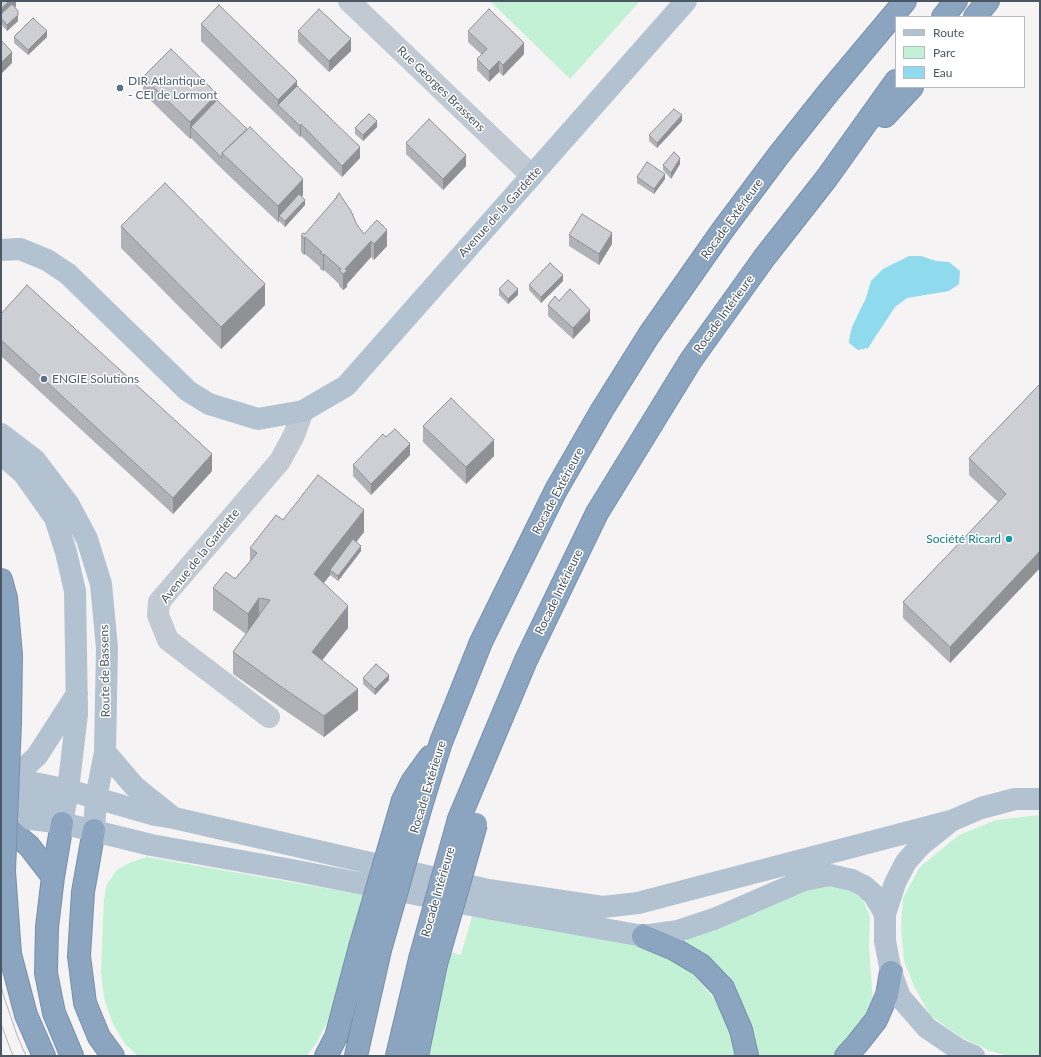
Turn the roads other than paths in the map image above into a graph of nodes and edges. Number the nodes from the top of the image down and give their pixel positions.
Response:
1 (349, 1) edge
2 (686, 1) edge
3 (905, 1) edge
4 (956, 1) edge
5 (988, 1) edge
6 (944, 16) edge
7 (976, 16) edge
8 (895, 82) edge
9 (911, 88) edge
10 (532, 176) junction
11 (826, 179) junction
12 (1, 250) edge
13 (303, 411) junction
14 (1, 434) edge
15 (1, 454) edge
16 (1, 580) edge
17 (77, 694) junction
18 (269, 717) dead end
19 (105, 752) junction
20 (5, 783) edge
21 (1040, 799) edge
22 (65, 806) junction
23 (95, 814) junction
24 (1, 815) edge
25 (165, 817) junction
26 (951, 821) junction
27 (1, 822) edge
28 (53, 877) junction
29 (885, 914) junction
30 (643, 936) junction
31 (370, 949) junction
32 (428, 962) junction
33 (891, 972) junction
34 (44, 1056) edge
35 (72, 1056) edge
36 (112, 1056) edge
37 (326, 1056) edge
38 (356, 1056) edge
39 (397, 1056) edge
40 (417, 1056) edge
41 (747, 1056) edge
42 (846, 1056) edge
43 (974, 1056) edge

1 - 10 street, Rue Georges Brassens
2 - 10 main road, Avenue de la Gardette
3 - 31 highway, Rocade Extérieure, bridge
4 - 6 highway
5 - 7 highway
8 - 11 highway
9 - 11 highway
10 - 13 main road, Avenue de la Gardette
11 - 32 highway, Rocade Intérieure, bridge
12 - 13 main road, Avenue de la Gardette
13 - 18 street, Avenue de la Gardette
14 - 19 main road, Route de Bassens
15 - 17 main road
16 - 34 highway, bridge
17 - 20 main road
17 - 22 main road
19 - 23 main road, Route de Bassens
19 - 25 main road
20 - 22 main road
21 - 26 main road
22 - 23 main road
22 - 23 main road
22 - 24 main road
22 - 28 highway
23 - 25 main road
23 - 30 main road
23 - 36 highway
25 - 26 main road
26 - 29 main road
27 - 28 highway
28 - 35 highway
29 - 30 main road
29 - 33 main road
30 - 41 highway
31 - 37 highway
31 - 38 highway, Rocade Extérieure
32 - 39 highway
32 - 40 highway
33 - 42 highway
33 - 43 main road

